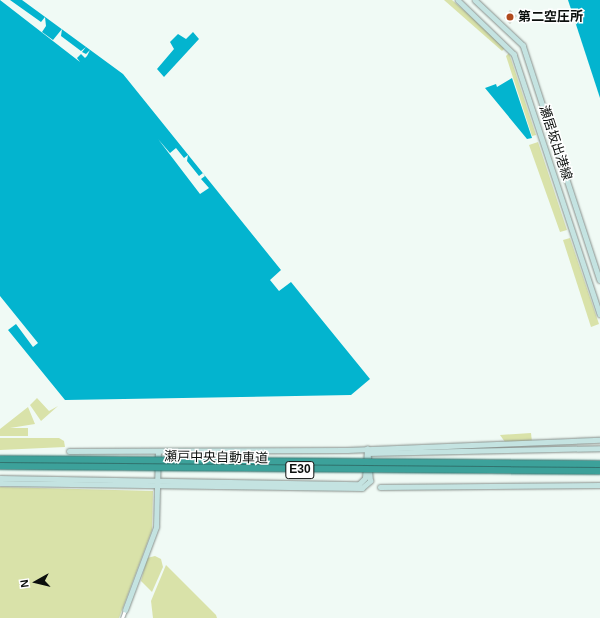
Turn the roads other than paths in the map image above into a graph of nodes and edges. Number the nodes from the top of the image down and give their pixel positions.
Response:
1 (458, 0) edge
2 (475, 0) edge
3 (600, 280) edge
4 (600, 314) edge
5 (600, 440) edge
6 (600, 448) edge
7 (69, 450) dead end
8 (158, 452) junction
9 (367, 452) junction
10 (0, 460) edge
11 (600, 464) edge
12 (0, 466) edge
13 (600, 471) edge
14 (0, 478) edge
15 (0, 483) edge
16 (158, 483) junction
17 (600, 485) edge
18 (380, 487) dead end
19 (125, 610) joint
20 (122, 618) edge

1 - 4 street, 瀬居坂出港線
2 - 3 street, 瀬居坂出港線
5 - 9 street
6 - 9 street
7 - 8 street
8 - 9 street
8 - 16 street
9 - 16 street
10 - 11 highway, 瀬戸中央自動車道 / E30, bridge
12 - 13 highway, 瀬戸中央自動車道 / E30, bridge
14 - 16 street
15 - 16 street
16 - 19 street
17 - 18 street
19 - 20 street

